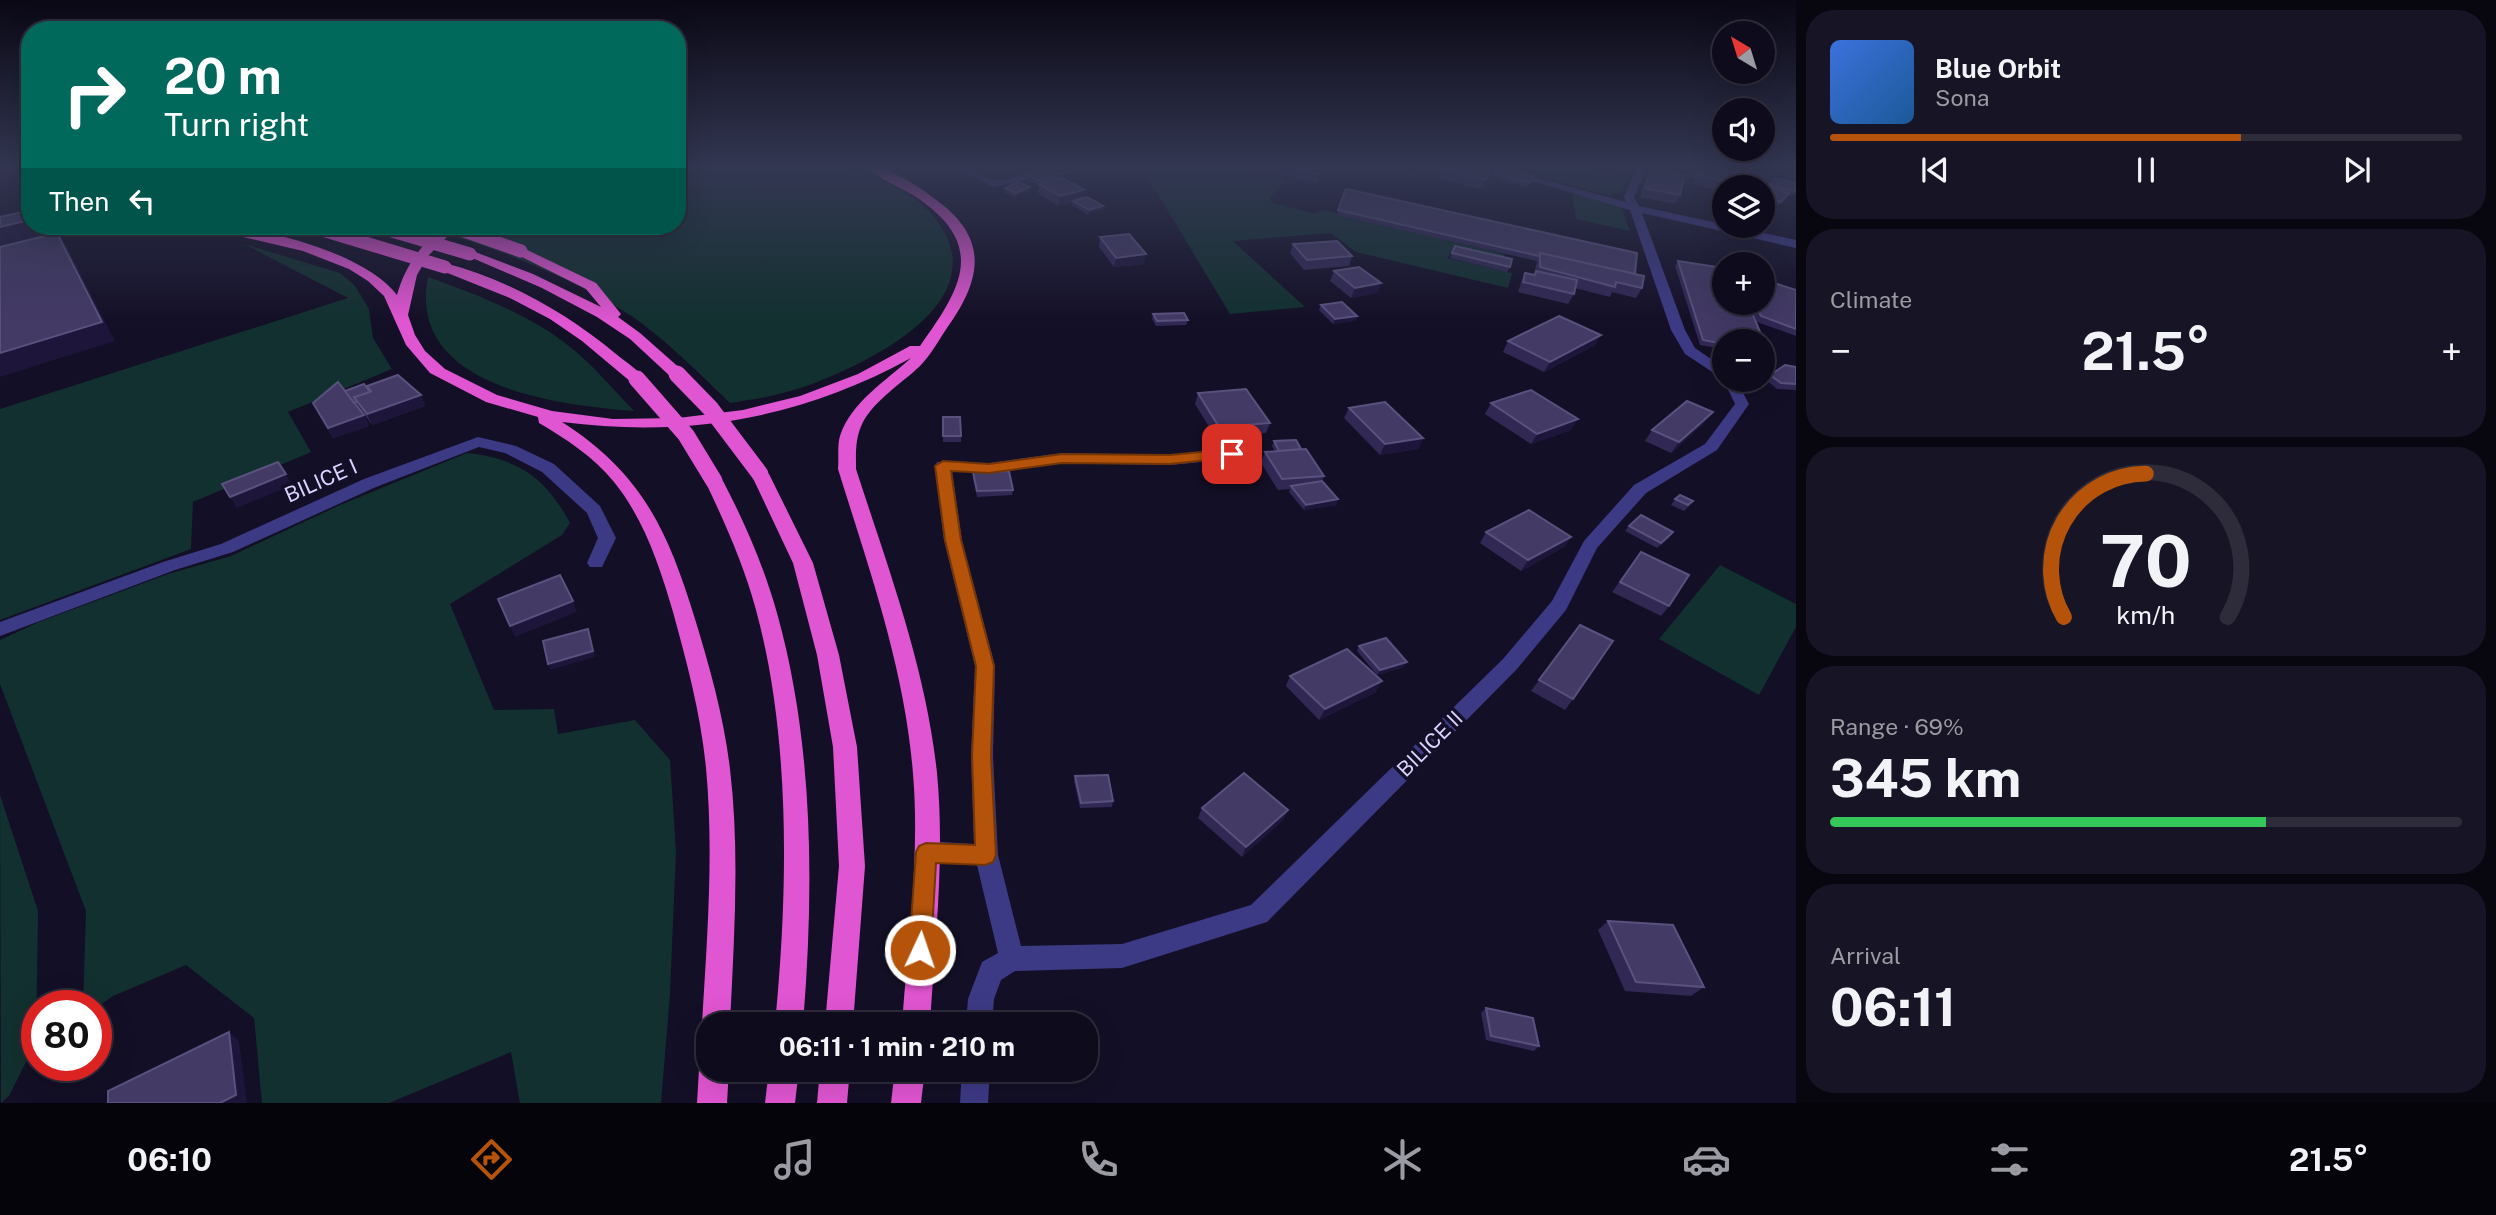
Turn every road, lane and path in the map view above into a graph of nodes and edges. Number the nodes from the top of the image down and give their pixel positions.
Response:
1 (952, 219) edge
2 (1639, 219) edge
3 (1686, 219) edge
4 (249, 235) edge
5 (339, 235) edge
6 (405, 235) edge
7 (442, 235) edge
8 (476, 235) edge
9 (1796, 244) edge
10 (401, 314) junction
11 (942, 325) junction
12 (623, 326) junction
13 (1712, 367) edge
14 (1736, 392) edge
15 (531, 412) junction
16 (1232, 454) dead end
17 (596, 563) dead end
18 (0, 629) edge
19 (926, 852) junction
20 (985, 855) junction
21 (1012, 959) junction
22 (717, 1012) edge
23 (790, 1012) edge
24 (840, 1012) edge
25 (917, 1012) edge
26 (980, 1012) edge
27 (713, 1082) edge
28 (782, 1082) edge
29 (834, 1082) edge
30 (909, 1082) edge
31 (975, 1082) edge
32 (712, 1103) edge
33 (780, 1103) edge
34 (832, 1103) edge
35 (906, 1103) edge
36 (974, 1103) edge

1 - 11 highway
2 - 13 street
3 - 9 street
4 - 10 highway
5 - 23 highway, bridge
6 - 12 highway, bridge
7 - 10 highway
8 - 12 highway, bridge
10 - 15 highway
11 - 15 highway
11 - 19 highway
12 - 24 highway, bridge
14 - 21 street, BILICE II
15 - 22 highway
16 - 20 street
17 - 18 street, BILICE I
19 - 20 street
19 - 25 highway
20 - 21 street
21 - 26 street
27 - 32 highway
28 - 33 highway
29 - 34 highway
30 - 35 highway
31 - 36 street

